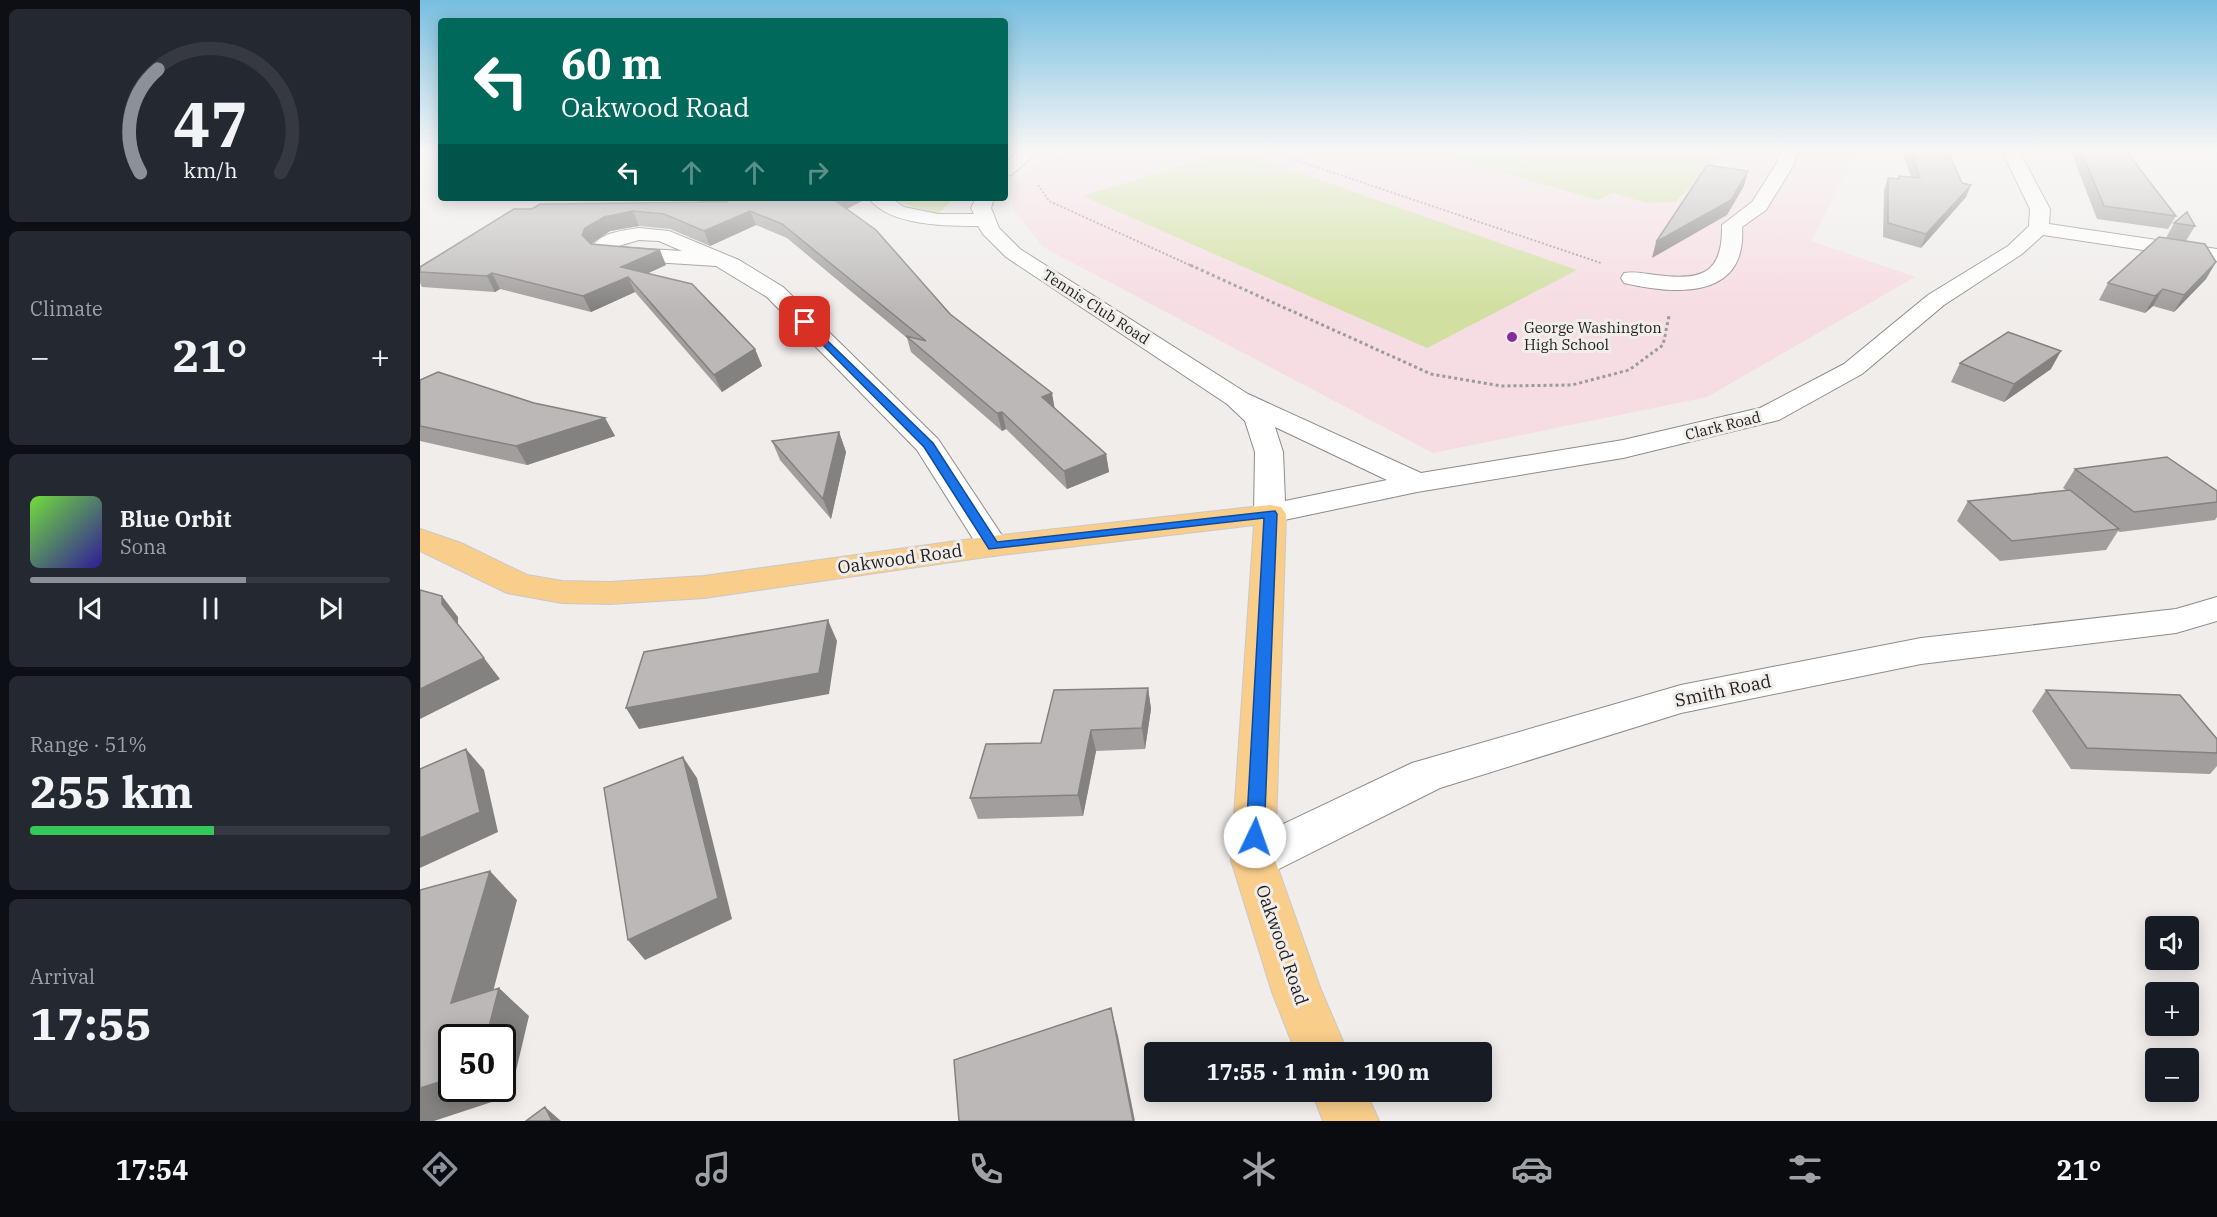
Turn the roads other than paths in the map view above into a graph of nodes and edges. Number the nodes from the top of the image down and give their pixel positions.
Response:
1 (886, 203) edge
2 (1761, 203) edge
3 (2037, 203) edge
4 (986, 209) edge
5 (2039, 228) junction
6 (2217, 255) edge
7 (720, 260) dead end
8 (1632, 278) road end
9 (1236, 398) junction
10 (1417, 483) junction
11 (1270, 514) junction
12 (420, 539) edge
13 (993, 546) junction
14 (2217, 609) edge
15 (1253, 860) junction
16 (1317, 1042) edge
17 (1343, 1102) edge
18 (1351, 1121) edge

1 - 4 street
2 - 8 street
3 - 5 street
4 - 9 street, Tennis Club Road
5 - 6 street
5 - 10 street, Clark Road
7 - 13 street
9 - 10 street, Tennis Club Road
9 - 11 street, Tennis Club Road
10 - 11 street, Clark Road
11 - 13 main road, Oakwood Road
11 - 15 main road, Oakwood Road
12 - 13 main road, Oakwood Road
14 - 15 street, Smith Road
15 - 16 main road, Oakwood Road
17 - 18 main road

